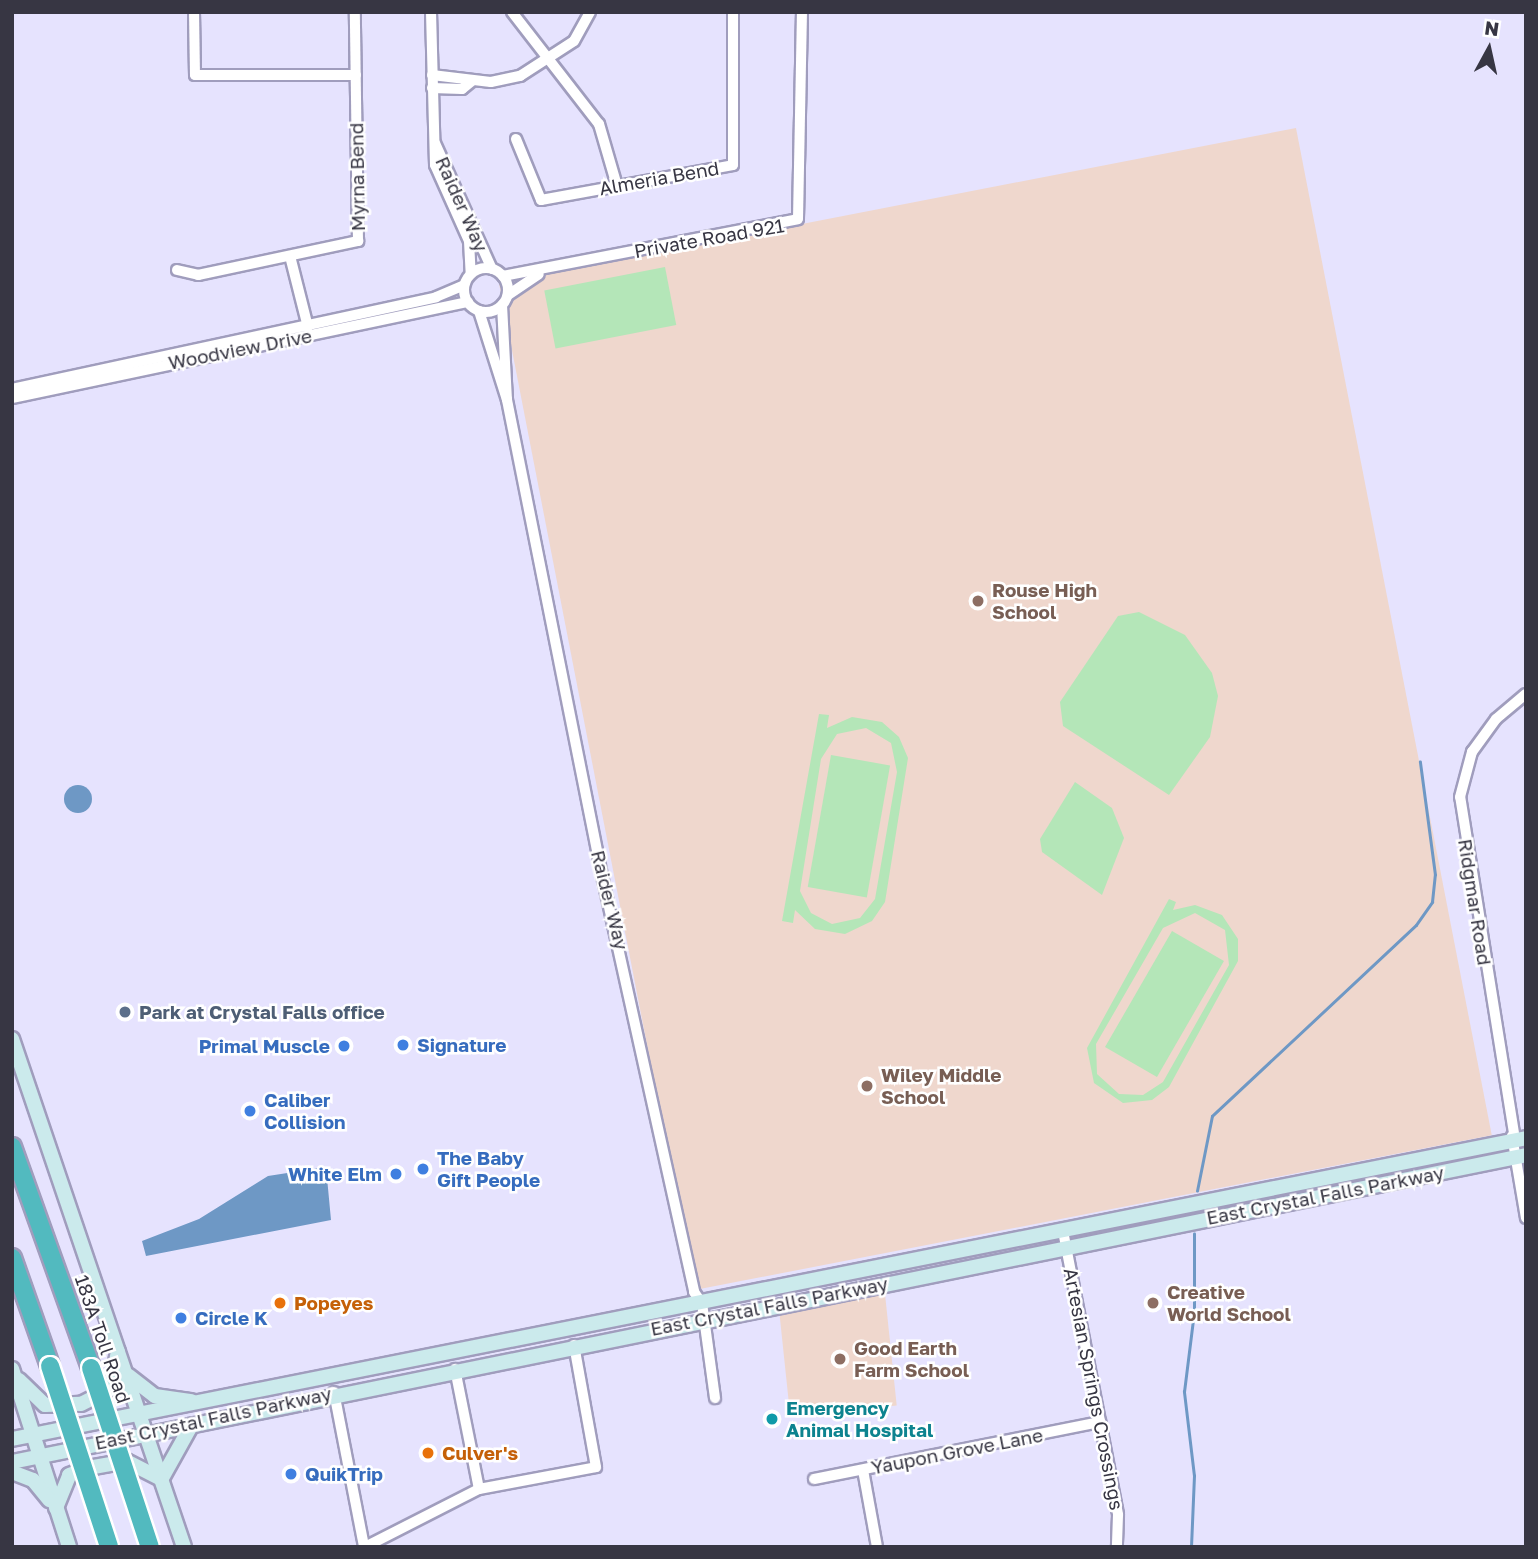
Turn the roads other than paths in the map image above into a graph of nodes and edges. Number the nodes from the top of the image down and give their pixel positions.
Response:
1 (194, 12) edge
2 (355, 12) edge
3 (431, 12) edge
4 (512, 12) edge
5 (590, 12) edge
6 (733, 12) edge
7 (802, 12) edge
8 (552, 60) junction
9 (356, 75) junction
10 (432, 75) junction
11 (472, 81) junction
12 (432, 88) junction
13 (516, 139) dead end
14 (433, 140) junction
15 (617, 186) junction
16 (290, 256) junction
17 (492, 269) junction
18 (177, 270) dead end
19 (471, 274) junction
20 (539, 274) junction
21 (503, 276) junction
22 (464, 285) junction
23 (508, 295) junction
24 (468, 302) junction
25 (502, 305) junction
26 (479, 311) junction
27 (307, 323) junction
28 (310, 335) junction
29 (12, 389) edge
30 (12, 398) edge
31 (507, 400) junction
32 (1526, 694) edge
33 (12, 1039) edge
34 (1517, 1138) edge
35 (12, 1147) edge
36 (1522, 1158) edge
37 (1243, 1195) junction
38 (1250, 1210) junction
39 (1526, 1218) edge
40 (1063, 1231) junction
41 (1067, 1247) junction
42 (12, 1258) edge
43 (887, 1267) junction
44 (890, 1282) junction
45 (702, 1303) junction
46 (705, 1318) junction
47 (571, 1329) junction
48 (574, 1345) junction
49 (118, 1349) junction
50 (451, 1352) junction
51 (455, 1368) junction
52 (13, 1371) edge
53 (128, 1375) junction
54 (334, 1392) junction
55 (715, 1398) dead end
56 (12, 1400) edge
57 (208, 1403) junction
58 (141, 1415) junction
59 (1100, 1422) junction
60 (191, 1426) junction
61 (33, 1435) junction
62 (147, 1435) junction
63 (12, 1439) edge
64 (39, 1455) junction
65 (12, 1462) edge
66 (863, 1470) junction
67 (12, 1472) edge
68 (161, 1479) junction
69 (814, 1479) dead end
70 (479, 1489) junction
71 (56, 1510) junction
72 (69, 1547) edge
73 (109, 1547) edge
74 (150, 1547) edge
75 (184, 1547) edge
76 (364, 1547) edge
77 (877, 1547) edge
78 (1117, 1547) edge

1 - 9 street
2 - 9 street, Myrna Bend
3 - 10 street, Raider Way
4 - 8 street
5 - 8 street
6 - 15 street, Almeria Bend
7 - 20 street, Private Road 921
8 - 11 street
8 - 15 street
9 - 16 street, Myrna Bend
10 - 11 street
10 - 12 street, Raider Way
11 - 12 street
12 - 14 street, Raider Way
13 - 15 street, Almeria Bend
14 - 17 street, Raider Way
14 - 19 street, Raider Way
16 - 18 street, Myrna Bend
16 - 27 street
17 - 19 street
17 - 21 street
19 - 22 street
20 - 21 street, Private Road 921
20 - 23 street, Private Road 921
21 - 23 street
22 - 24 street
22 - 27 street, Woodview Drive
23 - 25 street
24 - 26 street
24 - 28 street, Woodview Drive
25 - 26 street
25 - 31 street, Raider Way
26 - 31 street, Raider Way
27 - 28 street
27 - 29 street, Woodview Drive
28 - 30 street, Woodview Drive
31 - 45 street, Raider Way
32 - 34 street, Ridgmar Road
33 - 49 main road
34 - 36 street, Ridgmar Road
34 - 37 main road, East Crystal Falls Parkway
35 - 74 highway, 183A Toll Road, bridge
36 - 38 main road, East Crystal Falls Parkway
36 - 39 street, Ridgmar Road
37 - 38 main road
37 - 40 main road, East Crystal Falls Parkway
38 - 41 main road, East Crystal Falls Parkway
40 - 41 street, Artesian Springs Crossings
40 - 43 main road, East Crystal Falls Parkway
41 - 44 main road, East Crystal Falls Parkway
41 - 59 street, Artesian Springs Crossings
42 - 73 highway, bridge
43 - 44 main road
43 - 45 main road, East Crystal Falls Parkway
44 - 46 main road, East Crystal Falls Parkway
45 - 46 street, Raider Way
45 - 47 main road, East Crystal Falls Parkway
46 - 48 main road, East Crystal Falls Parkway
46 - 55 street, Raider Way
47 - 48 main road
47 - 50 main road, East Crystal Falls Parkway
48 - 51 main road, East Crystal Falls Parkway
48 - 70 street
49 - 52 main road
49 - 53 main road
50 - 51 main road
50 - 57 main road, East Crystal Falls Parkway
51 - 54 main road, East Crystal Falls Parkway
51 - 70 street
52 - 56 main road
52 - 61 main road
53 - 57 main road
53 - 58 main road
54 - 60 main road, East Crystal Falls Parkway
54 - 76 street
57 - 58 main road, East Crystal Falls Parkway
58 - 61 main road, East Crystal Falls Parkway
58 - 62 main road
59 - 66 street, Yaupon Grove Lane
59 - 78 street, Artesian Springs Crossings
60 - 62 main road, East Crystal Falls Parkway
60 - 68 main road
61 - 63 main road, East Crystal Falls Parkway
61 - 64 main road
62 - 64 main road, East Crystal Falls Parkway
62 - 68 main road
64 - 65 main road, East Crystal Falls Parkway
64 - 71 main road
66 - 69 street, Yaupon Grove Lane
66 - 77 street
67 - 71 main road
68 - 71 main road
68 - 75 main road
70 - 76 street
71 - 72 main road

